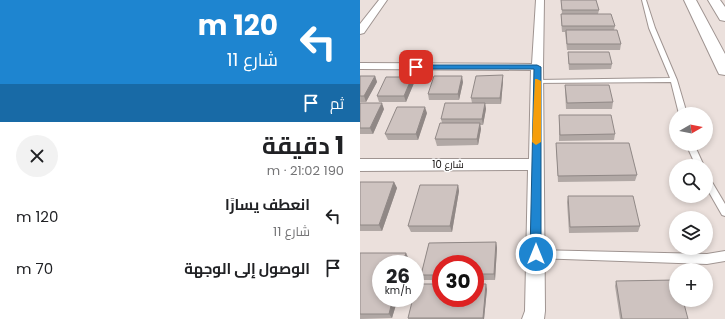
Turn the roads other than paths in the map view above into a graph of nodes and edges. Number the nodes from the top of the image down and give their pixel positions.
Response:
1 (383, 0) edge
2 (540, 0) edge
3 (644, 0) edge
4 (690, 0) edge
5 (714, 0) edge
6 (725, 17) edge
7 (360, 31) edge
8 (360, 66) edge
9 (725, 70) edge
10 (537, 74) junction
11 (674, 80) junction
12 (681, 107) edge
13 (536, 164) junction
14 (360, 165) edge
15 (713, 191) edge
16 (725, 212) edge
17 (536, 254) junction
18 (725, 256) edge
19 (533, 319) edge

1 - 7 street
2 - 10 street
3 - 11 lane
4 - 9 main road
5 - 6 main road
8 - 10 street
10 - 11 lane
10 - 13 street
11 - 12 lane
13 - 14 street, شارع 10
13 - 17 street
15 - 16 lane
17 - 18 lane
17 - 19 street

